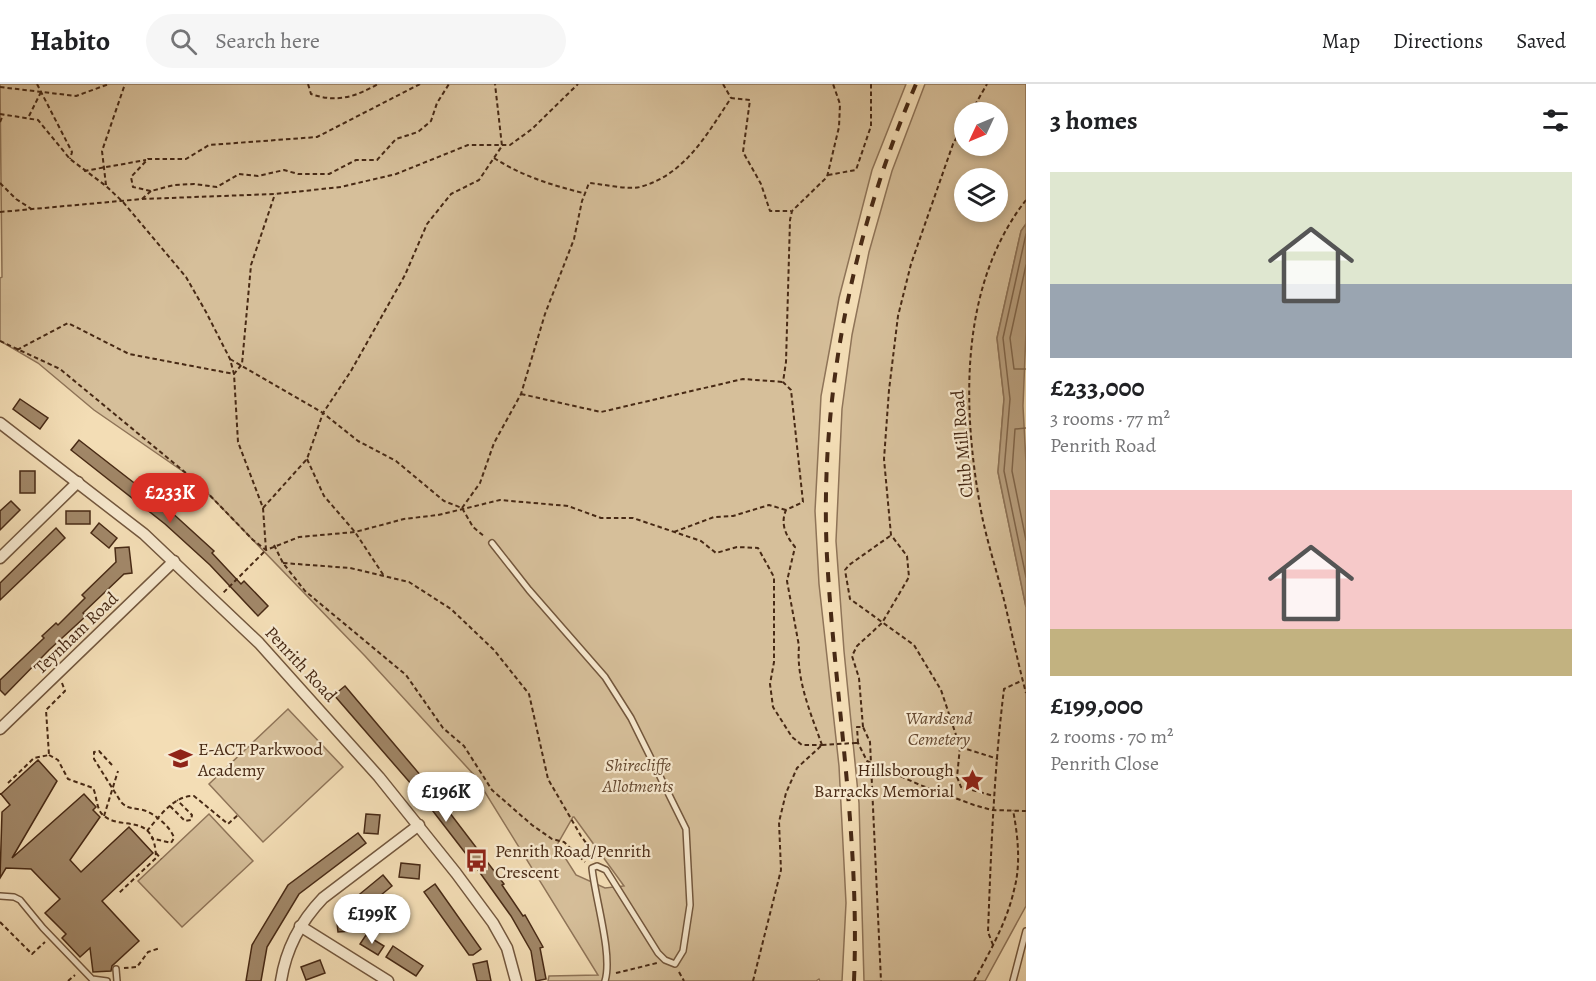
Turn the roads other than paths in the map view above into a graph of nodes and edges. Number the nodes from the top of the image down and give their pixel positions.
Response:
1 (0, 423) edge
2 (78, 482) junction
3 (492, 543) road end
4 (0, 558) edge
5 (174, 561) junction
6 (0, 729) edge
7 (419, 825) junction
8 (0, 896) edge
9 (300, 926) junction
10 (1026, 931) edge
11 (119, 969) road end
12 (605, 978) edge
13 (107, 981) edge
14 (117, 981) edge
15 (281, 981) edge
16 (388, 981) edge
17 (516, 981) edge
18 (1013, 981) edge

1 - 2 street, Penrith Road
2 - 4 street
2 - 5 street, Penrith Road
3 - 12 lane
5 - 6 street, Teynham Road
5 - 7 street, Penrith Road
7 - 9 street
7 - 17 street, Penrith Road
8 - 13 lane
9 - 15 street
9 - 16 street
10 - 18 lane
11 - 14 lane

